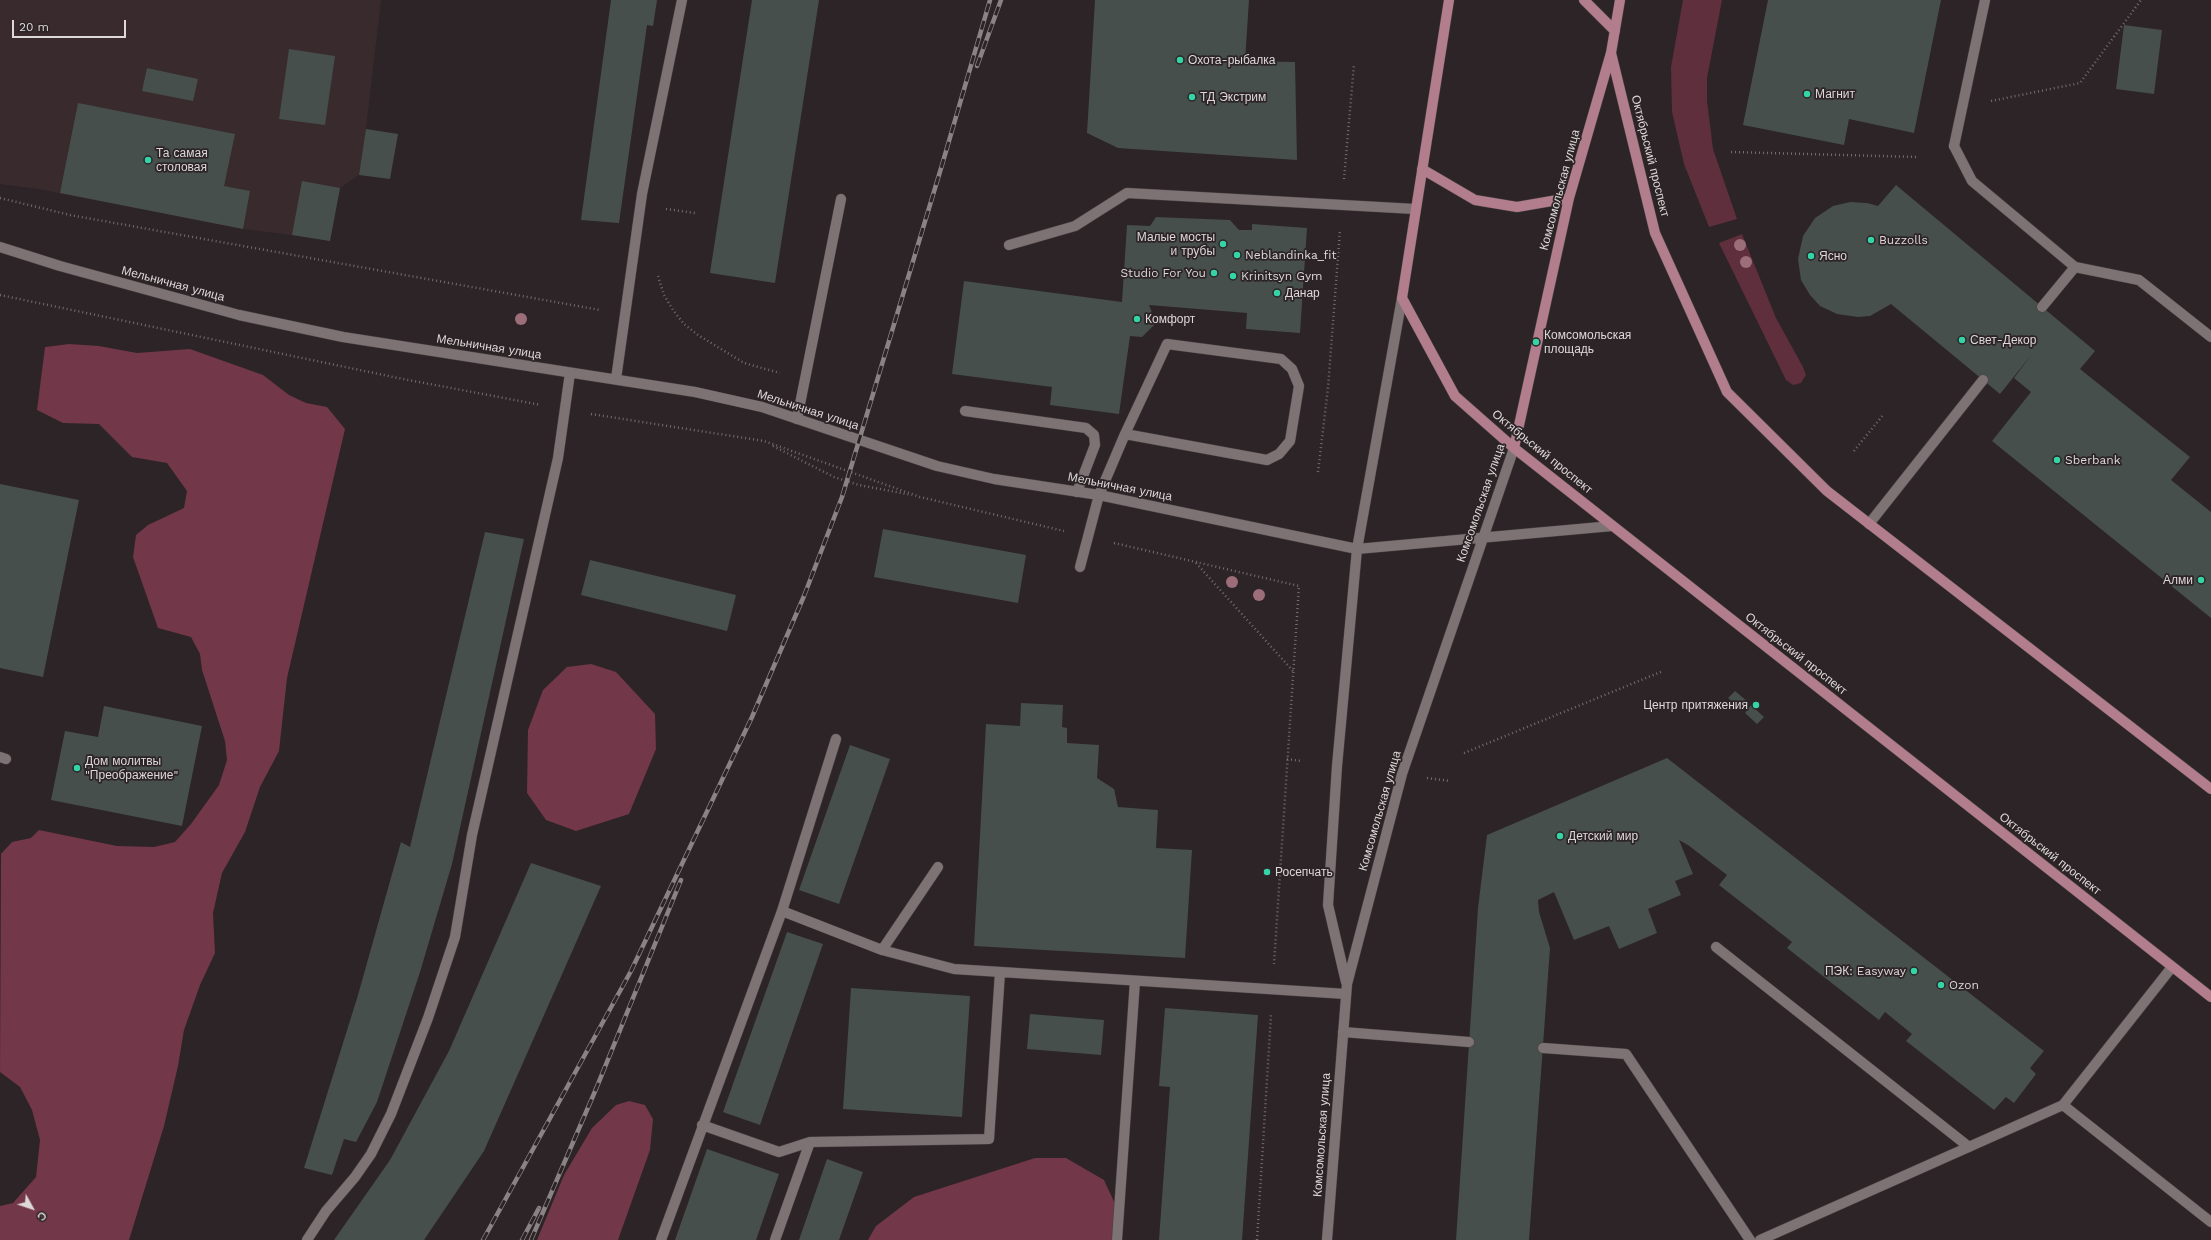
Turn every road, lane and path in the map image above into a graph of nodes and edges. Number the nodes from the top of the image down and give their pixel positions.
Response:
1 (682, 0) edge
2 (1450, 0) edge
3 (1584, 0) edge
4 (1620, 0) edge
5 (1985, 0) edge
6 (2141, 0) edge
7 (1615, 31) junction
8 (1612, 54) junction
9 (1354, 64) dead end
10 (1963, 106) junction
11 (1731, 152) dead end
12 (1917, 157) dead end
13 (1422, 169) junction
14 (0, 198) edge
15 (1569, 198) junction
16 (841, 199) dead end
17 (1342, 203) junction
18 (661, 208) dead end
19 (1416, 209) junction
20 (695, 213) dead end
21 (1009, 245) dead end
22 (0, 247) edge
23 (2075, 267) junction
24 (657, 268) dead end
25 (0, 295) edge
26 (1402, 298) junction
27 (2042, 307) dead end
28 (606, 311) dead end
29 (2211, 338) edge
30 (570, 372) junction
31 (616, 379) junction
32 (806, 379) junction
33 (1983, 380) dead end
34 (565, 409) junction
35 (965, 411) dead end
36 (1883, 415) dead end
37 (797, 419) junction
38 (1125, 434) junction
39 (764, 441) junction
40 (1514, 448) junction
41 (1854, 451) dead end
42 (1318, 472) dead end
43 (861, 475) dead end
44 (1077, 492) junction
45 (1099, 495) junction
46 (920, 497) dead end
47 (1869, 524) junction
48 (1612, 526) junction
49 (1483, 538) junction
50 (1357, 549) junction
51 (1196, 562) dead end
52 (1080, 567) dead end
53 (1299, 586) dead end
54 (1662, 671) dead end
55 (1293, 672) junction
56 (836, 739) dead end
57 (1464, 753) dead end
58 (1287, 760) junction
59 (1301, 761) dead end
60 (1426, 778) dead end
61 (1450, 781) dead end
62 (2211, 789) edge
63 (938, 867) dead end
64 (782, 910) junction
65 (1716, 947) dead end
66 (882, 950) junction
67 (2172, 967) junction
68 (1000, 972) junction
69 (1135, 980) junction
70 (1346, 989) junction
71 (1273, 990) junction
72 (2211, 997) edge
73 (1343, 1032) junction
74 (1469, 1042) dead end
75 (1543, 1048) dead end
76 (2063, 1105) junction
77 (702, 1125) junction
78 (810, 1142) junction
79 (1970, 1146) junction
80 (2211, 1222) edge
81 (307, 1240) edge
82 (661, 1240) edge
83 (775, 1240) edge
84 (1117, 1240) edge
85 (1257, 1240) edge
86 (1327, 1240) edge
87 (1750, 1240) edge
88 (1760, 1240) edge

1 - 31 main road
2 - 13 main road, Комсомольская улица
3 - 7 main road
4 - 7 main road, Комсомольская улица
5 - 10 main road
6 - 10 path
7 - 8 main road, Комсомольская улица
8 - 15 main road, Комсомольская улица
8 - 47 main road, Октябрьский проспект
9 - 17 path
10 - 23 main road
11 - 12 path
13 - 15 main road
13 - 19 main road, Комсомольская улица
14 - 28 path
15 - 40 main road, Комсомольская улица
16 - 32 main road
17 - 19 main road
17 - 21 main road
17 - 42 path
18 - 20 path
19 - 26 main road, Комсомольская улица
22 - 30 main road, Мельничная улица
23 - 27 main road
23 - 29 main road
24 - 32 path
25 - 34 path
26 - 40 main road, Октябрьский проспект
26 - 50 main road, Комсомольская улица
30 - 31 main road, Мельничная улица
30 - 34 main road
31 - 37 main road, Мельничная улица
32 - 37 main road
33 - 47 main road
34 - 39 path
34 - 81 main road
35 - 44 main road
36 - 41 path
37 - 44 main road, Мельничная улица
38 - 38 main road
38 - 45 main road
39 - 43 path
39 - 46 path
40 - 48 main road, Октябрьский проспект
40 - 49 main road, Комсомольская улица
44 - 45 main road, Мельничная улица
45 - 50 main road, Мельничная улица
45 - 52 main road
47 - 62 main road, Октябрьский проспект
48 - 49 main road, Мельничная улица
48 - 67 main road, Октябрьский проспект
49 - 50 main road, Мельничная улица
49 - 70 main road, Комсомольская улица
50 - 70 main road, Комсомольская улица
51 - 55 path
53 - 55 path
54 - 57 path
55 - 58 path
56 - 64 main road
58 - 59 path
58 - 71 path
60 - 61 path
63 - 66 main road
64 - 66 main road
64 - 77 main road
65 - 79 main road
66 - 68 main road
67 - 72 main road, Октябрьский проспект
67 - 76 main road
68 - 69 main road
68 - 78 main road
69 - 71 main road
69 - 84 main road
70 - 71 main road
70 - 73 main road, Комсомольская улица
71 - 85 path
73 - 74 main road
73 - 86 main road, Комсомольская улица
75 - 87 main road
76 - 79 main road
76 - 80 main road
77 - 78 main road
77 - 82 main road
78 - 83 main road
79 - 88 main road

